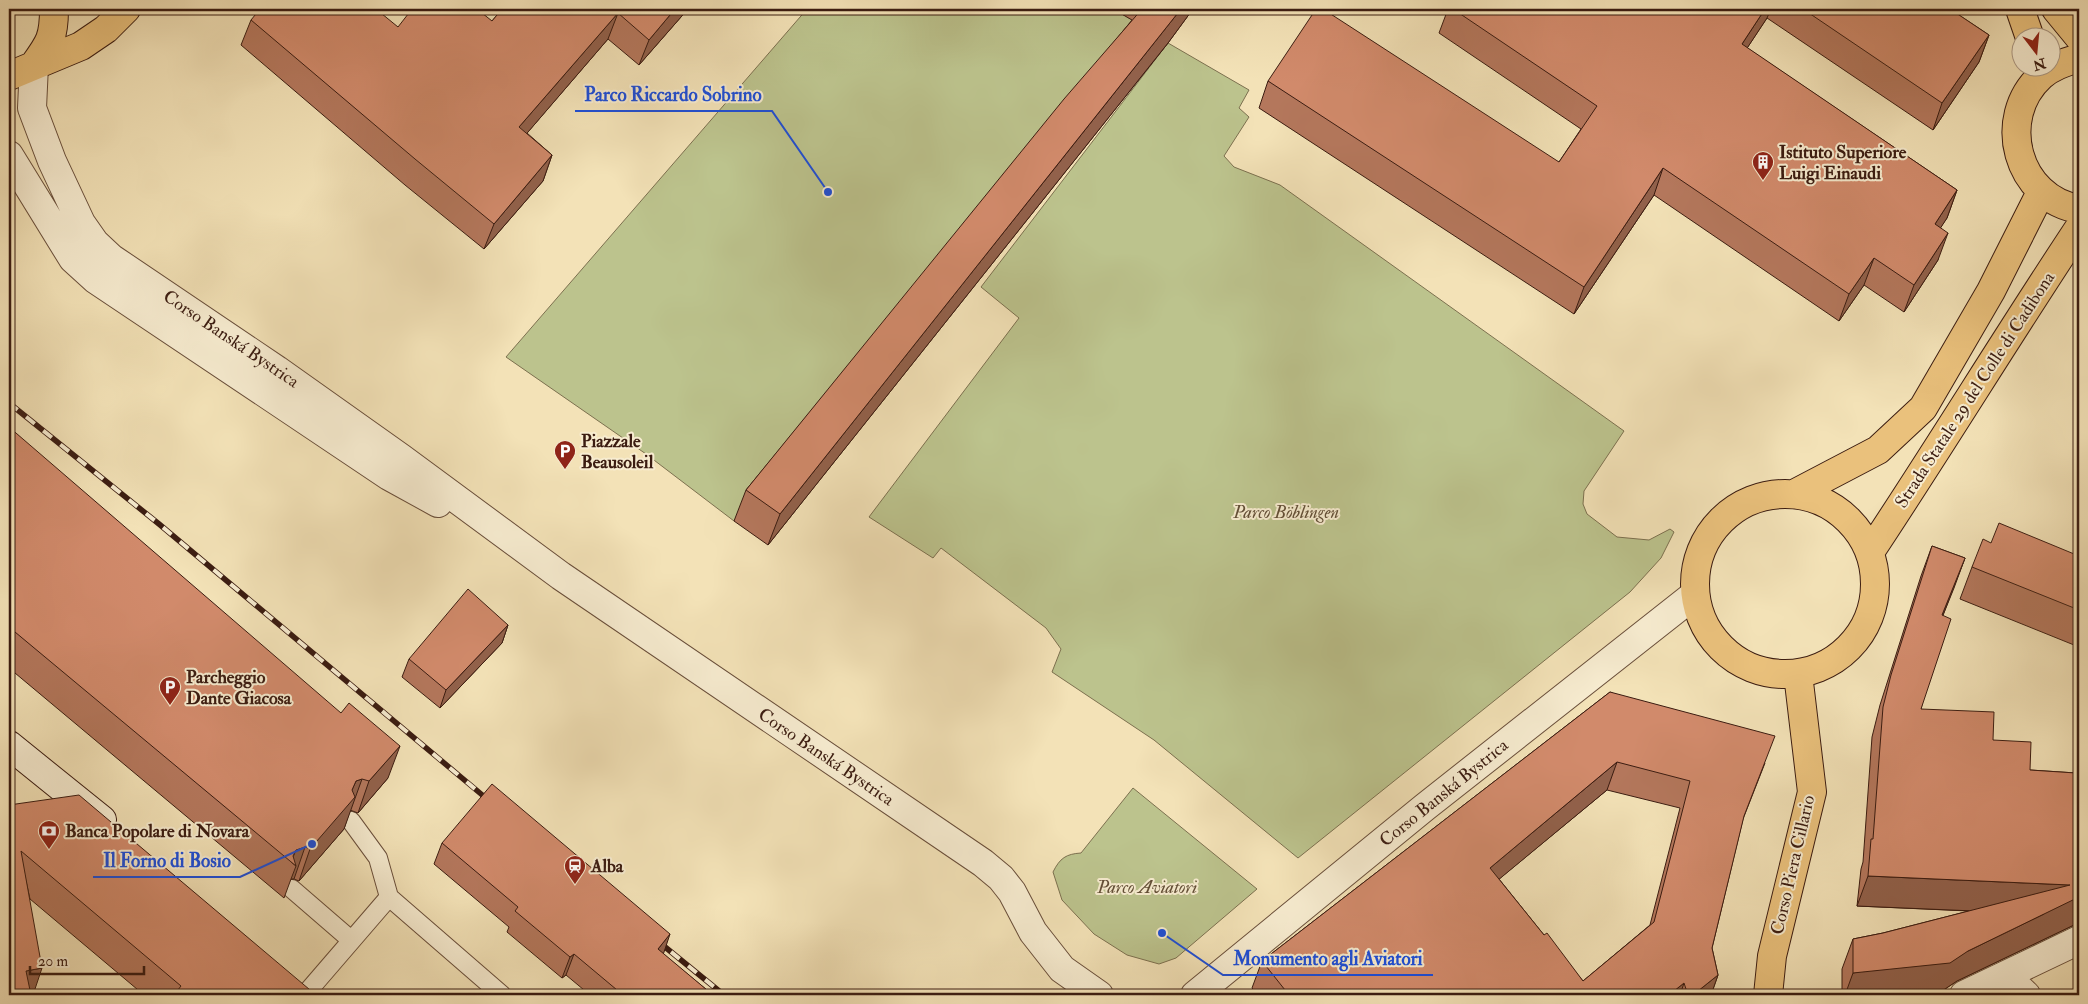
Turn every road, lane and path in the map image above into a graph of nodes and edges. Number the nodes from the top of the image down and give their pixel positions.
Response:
1 (54, 9) edge
2 (126, 9) edge
3 (2020, 9) edge
4 (2056, 9) edge
5 (2027, 28) edge
6 (2079, 37) edge
7 (2079, 58) edge
8 (2060, 64) edge
9 (34, 65) junction
10 (9, 76) edge
11 (2036, 78) edge
12 (9, 155) edge
13 (2041, 192) junction
14 (2079, 209) edge
15 (2079, 228) edge
16 (1794, 494) junction
17 (523, 549) junction
18 (1870, 552) junction
19 (1694, 595) junction
20 (1798, 674) junction
21 (9, 745) edge
22 (66, 791) junction
23 (38, 804) edge
24 (351, 821) edge
25 (122, 836) edge
26 (292, 889) edge
27 (389, 897) junction
28 (351, 940) junction
29 (2079, 940) edge
30 (287, 974) edge
31 (2006, 976) junction
32 (310, 993) edge
33 (502, 995) edge
34 (1099, 995) edge
35 (1196, 995) edge
36 (1768, 995) edge
37 (1964, 995) edge
38 (2026, 995) edge

1 - 9 main road
2 - 9 main road
3 - 5 main road
4 - 6 main road
7 - 8 main road
9 - 10 main road
9 - 17 street, Corso Banská Bystrica
11 - 13 main road
12 - 17 street, Corso Banská Bystrica
13 - 14 main road
13 - 16 main road, Strada Statale 29 del Colle di Cadibona
15 - 18 main road, Strada Statale 29 del Colle di Cadibona
16 - 18 main road
16 - 19 main road
17 - 34 street, Corso Banská Bystrica
18 - 20 main road
19 - 20 main road
19 - 35 street, Corso Banská Bystrica
20 - 36 main road, Corso Piera Cillario
21 - 22 street
22 - 23 street
22 - 25 street
24 - 27 lane
26 - 28 lane
27 - 28 lane
27 - 33 lane
28 - 32 lane
29 - 31 street
30 - 32 street
31 - 37 street
31 - 38 street

